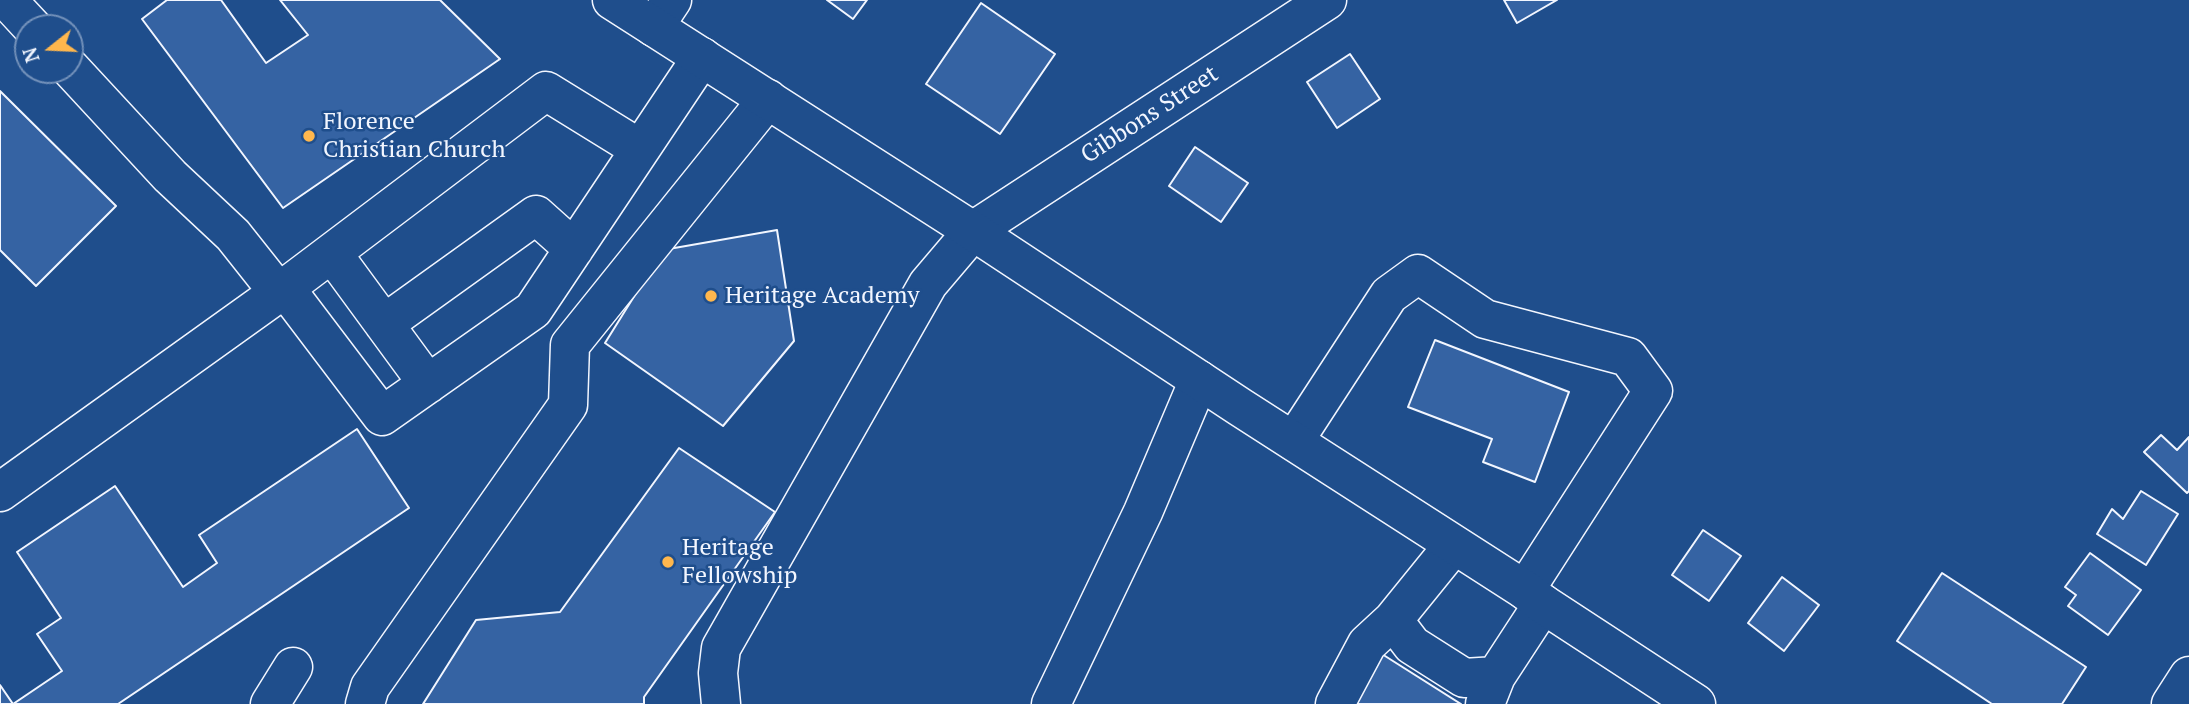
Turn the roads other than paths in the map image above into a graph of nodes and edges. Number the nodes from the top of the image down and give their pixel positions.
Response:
1 (7, 0) edge
2 (612, 0) edge
3 (1327, 0) edge
4 (663, 13) edge
5 (20, 14) edge
6 (702, 57) junction
7 (84, 83) edge
8 (768, 99) junction
9 (640, 149) junction
10 (973, 231) junction
11 (574, 249) junction
12 (332, 253) junction
13 (282, 290) junction
14 (384, 324) junction
15 (1199, 380) junction
16 (428, 384) junction
17 (1294, 440) junction
18 (0, 492) edge
19 (1454, 546) junction
20 (1534, 597) junction
21 (1393, 620) junction
22 (293, 667) dead end
23 (2189, 676) edge
24 (1489, 696) edge
25 (270, 704) edge
26 (365, 704) edge
27 (721, 704) edge
28 (1051, 704) edge
29 (1335, 704) edge
30 (1696, 704) edge
31 (2171, 704) edge

1 - 5 main road
2 - 4 main road
3 - 10 main road, Gibbons Street
4 - 6 main road
6 - 8 main road
6 - 9 main road
7 - 13 main road
8 - 10 main road
8 - 26 main road
9 - 11 main road
9 - 12 main road
10 - 15 main road
10 - 27 main road, Gibbons Street
11 - 14 main road
11 - 16 main road
12 - 13 main road
12 - 14 main road
13 - 16 main road
13 - 18 main road
14 - 16 main road
15 - 17 main road
15 - 28 main road
17 - 19 main road
17 - 20 main road
19 - 20 main road
19 - 21 main road
20 - 24 main road
20 - 30 main road
21 - 24 main road
21 - 29 main road
22 - 25 main road
23 - 31 main road

